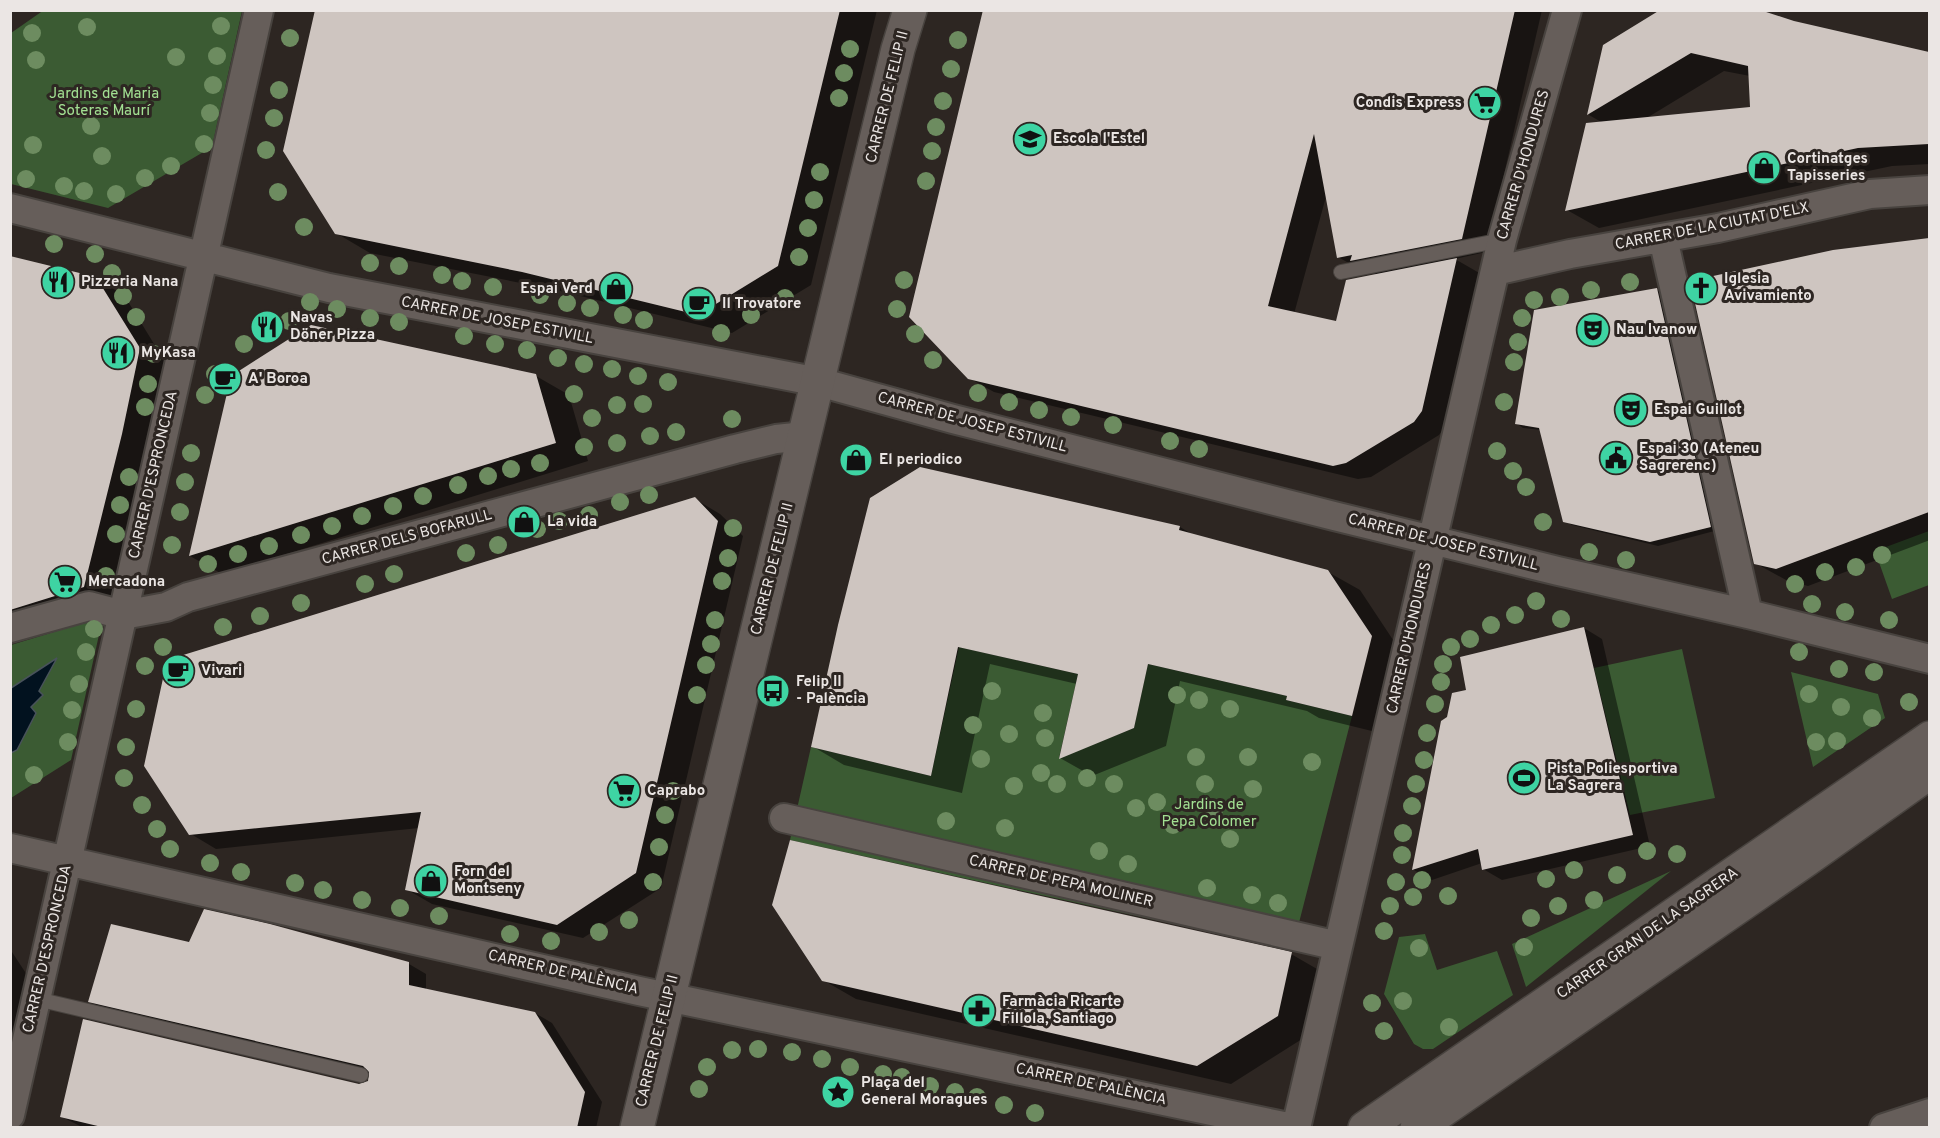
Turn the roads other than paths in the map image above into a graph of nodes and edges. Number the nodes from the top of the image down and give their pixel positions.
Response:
1 (260, 10) edge
2 (910, 10) edge
3 (1567, 10) edge
4 (1929, 189) edge
5 (10, 208) edge
6 (1663, 238) junction
7 (1502, 240) junction
8 (204, 256) junction
9 (1495, 271) junction
10 (1341, 272) dead end
11 (819, 382) junction
12 (805, 436) junction
13 (1432, 540) junction
14 (1748, 614) junction
15 (123, 615) junction
16 (10, 628) edge
17 (1929, 659) edge
18 (1929, 738) edge
19 (1929, 772) edge
20 (784, 818) dead end
21 (10, 848) edge
22 (68, 862) junction
23 (1338, 946) junction
24 (669, 997) junction
25 (37, 999) junction
26 (361, 1075) dead end
27 (1929, 1113) edge
28 (10, 1115) edge
29 (637, 1128) edge
30 (1294, 1128) edge
31 (1365, 1128) edge
32 (1417, 1128) edge
33 (1884, 1128) edge

1 - 8 street, CARRER D'ESPRONCEDA
2 - 11 street, CARRER DE FELIP II
3 - 7 street, CARRER D'HONDURES
4 - 6 street, CARRER DE LA CIUTAT D'ELX
5 - 8 street, CARRER DE JOSEP ESTIVILL
6 - 9 street, CARRER DE LA CIUTAT D'ELX
6 - 14 street
7 - 9 street, CARRER D'HONDURES
7 - 10 lane
8 - 11 street, CARRER DE JOSEP ESTIVILL
8 - 15 street, CARRER D'ESPRONCEDA
9 - 13 street, CARRER D'HONDURES
11 - 12 street, CARRER DE FELIP II
11 - 13 street, CARRER DE JOSEP ESTIVILL
12 - 15 street, CARRER DELS BOFARULL
12 - 24 street, CARRER DE FELIP II
13 - 14 street, CARRER DE JOSEP ESTIVILL
13 - 23 street, CARRER D'HONDURES
14 - 17 street, CARRER DE JOSEP ESTIVILL
15 - 16 street, CARRER DELS BOFARULL
15 - 22 street, CARRER D'ESPRONCEDA
18 - 31 street, CARRER GRAN DE LA SAGRERA
19 - 32 street, CARRER GRAN DE LA SAGRERA
20 - 23 street, CARRER DE PEPA MOLINER
21 - 22 street, CARRER DE PALÈNCIA
22 - 24 street, CARRER DE PALÈNCIA
22 - 25 street, CARRER D'ESPRONCEDA
23 - 30 street, CARRER D'HONDURES
24 - 29 street, CARRER DE FELIP II
24 - 30 street, CARRER DE PALÈNCIA
25 - 26 lane
25 - 28 street, CARRER D'ESPRONCEDA
27 - 33 street

